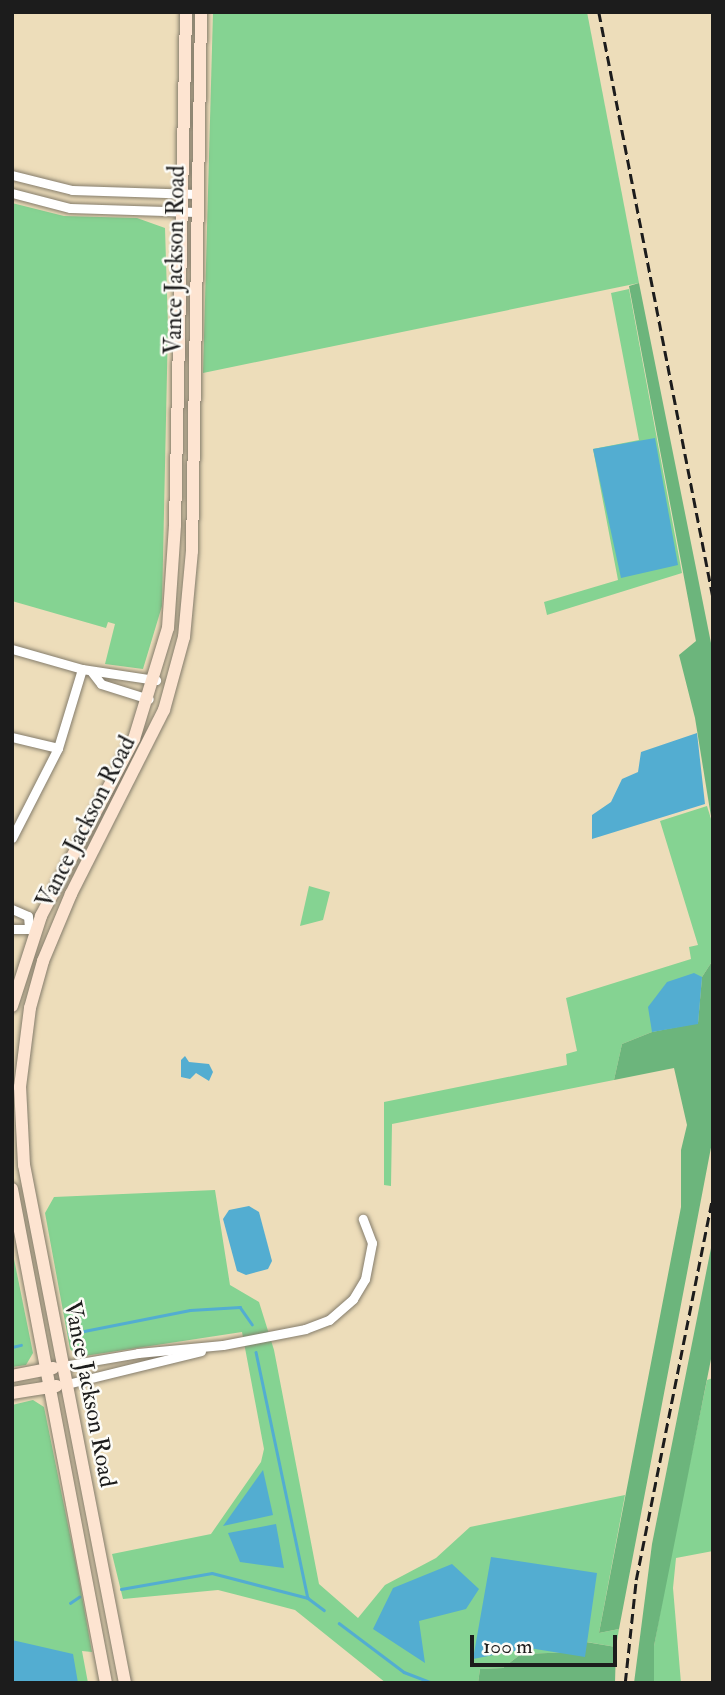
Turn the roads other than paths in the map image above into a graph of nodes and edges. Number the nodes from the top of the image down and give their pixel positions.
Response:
1 (186, 12) edge
2 (201, 12) edge
3 (12, 175) edge
4 (12, 193) edge
5 (179, 194) junction
6 (197, 194) junction
7 (179, 211) junction
8 (196, 212) junction
9 (12, 649) edge
10 (87, 670) junction
11 (117, 672) junction
12 (156, 680) junction
13 (113, 689) junction
14 (149, 699) junction
15 (12, 737) edge
16 (58, 748) junction
17 (15, 826) edge
18 (12, 838) edge
19 (12, 909) edge
20 (33, 928) junction
21 (12, 929) edge
22 (12, 1006) edge
23 (12, 1189) edge
24 (363, 1219) dead end
25 (223, 1345) junction
26 (63, 1366) junction
27 (47, 1369) junction
28 (12, 1376) edge
29 (67, 1384) junction
30 (50, 1387) junction
31 (12, 1394) edge
32 (106, 1683) edge
33 (125, 1683) edge

1 - 5 main road, Vance Jackson Road
2 - 6 main road, Vance Jackson Road
3 - 5 street
4 - 7 street
5 - 6 street
5 - 7 main road, Vance Jackson Road
6 - 8 main road, Vance Jackson Road
7 - 8 street
7 - 12 main road, Vance Jackson Road
8 - 26 main road, Vance Jackson Road
9 - 10 street
10 - 11 street
10 - 13 street
10 - 16 street
11 - 12 street
11 - 13 street
12 - 14 main road, Vance Jackson Road
13 - 14 street
14 - 20 main road, Vance Jackson Road
15 - 16 street
16 - 17 street
17 - 18 street
19 - 20 street
20 - 21 street
20 - 22 main road, Vance Jackson Road
23 - 27 main road, Vance Jackson Road
24 - 25 street
25 - 26 street
25 - 29 street
26 - 27 main road
26 - 29 main road, Vance Jackson Road
27 - 28 main road
27 - 30 main road, Vance Jackson Road
29 - 30 main road
29 - 33 main road, Vance Jackson Road
30 - 31 main road
30 - 32 main road, Vance Jackson Road

